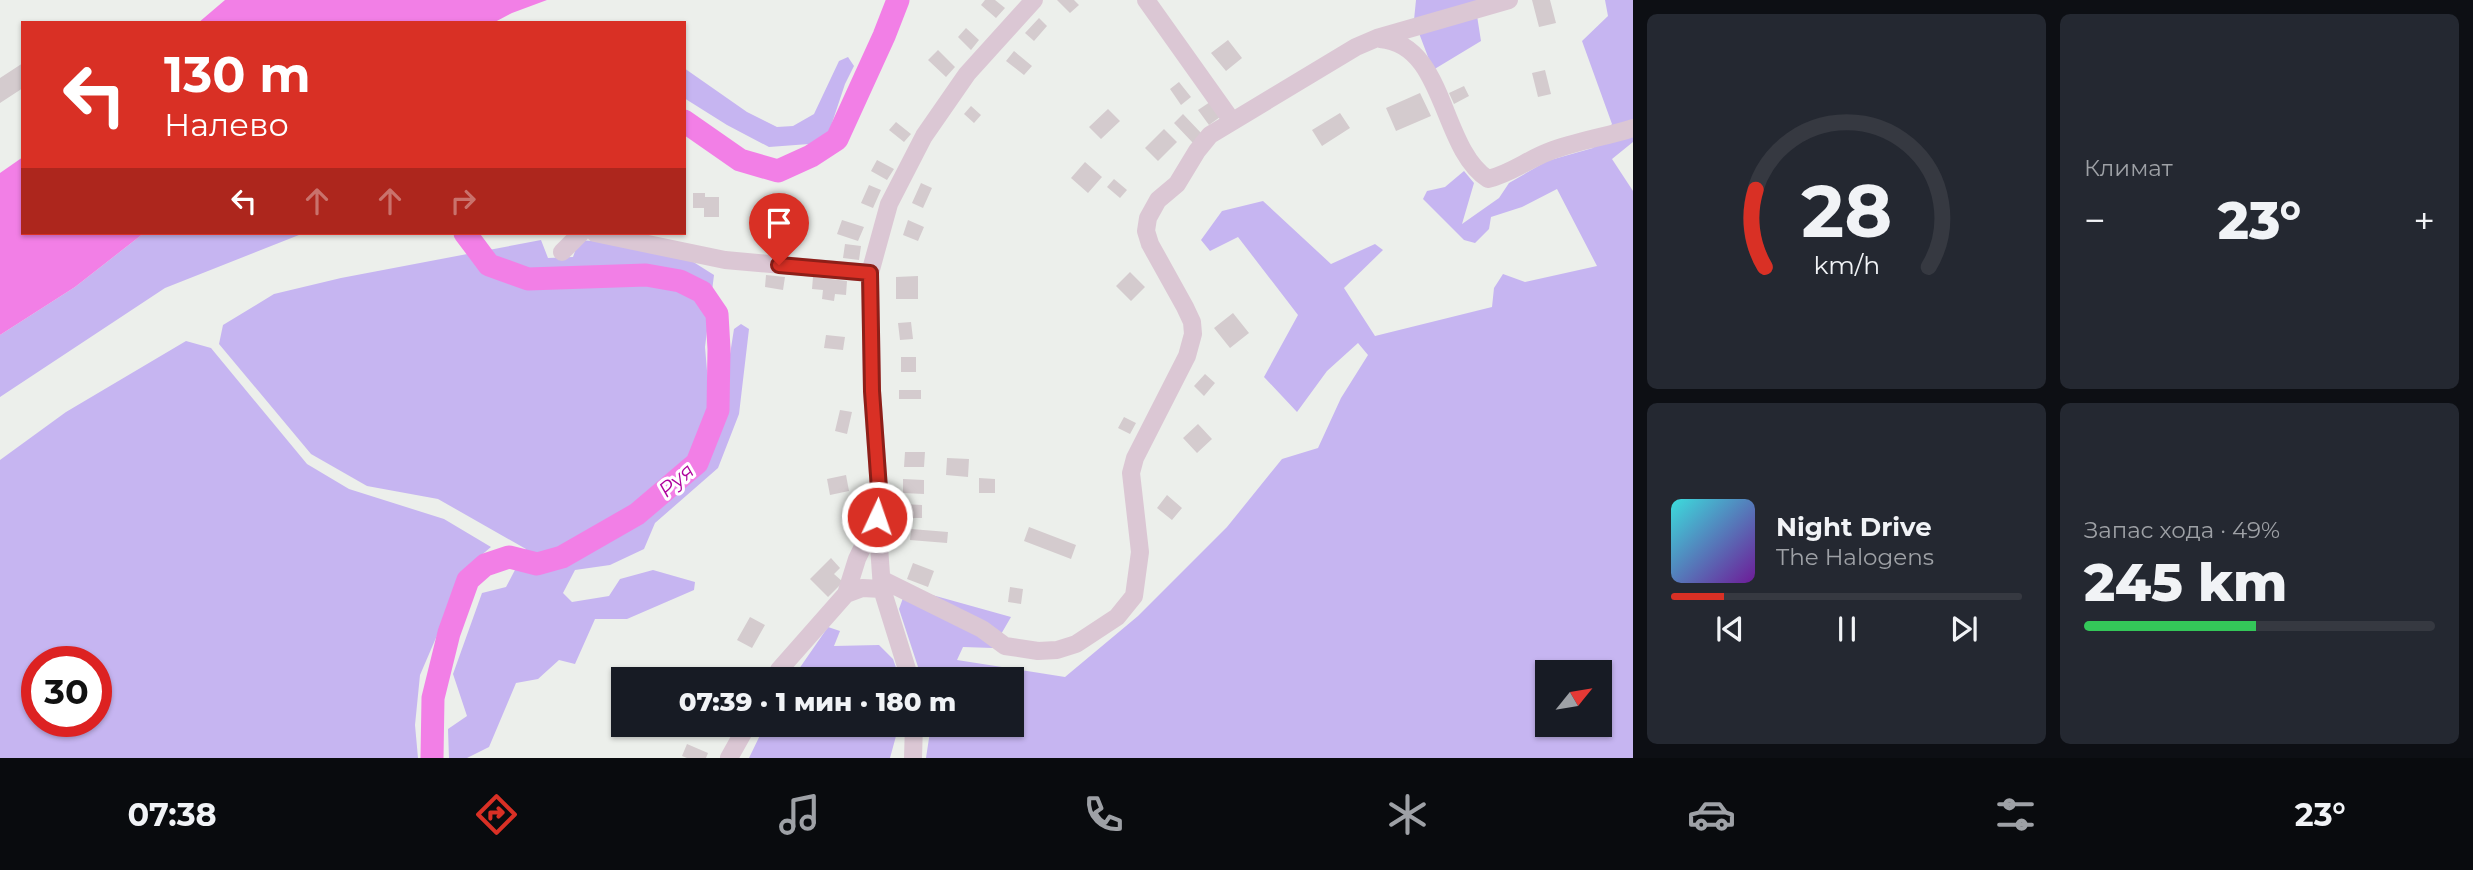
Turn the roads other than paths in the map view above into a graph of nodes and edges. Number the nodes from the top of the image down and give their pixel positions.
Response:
1 (1034, 0) edge
2 (1146, 0) edge
3 (1509, 0) edge
4 (1377, 38) junction
5 (1232, 121) junction
6 (1633, 128) edge
7 (580, 235) edge
8 (608, 235) edge
9 (562, 252) dead end
10 (870, 273) junction
11 (877, 517) junction
12 (883, 584) junction
13 (846, 594) junction
14 (782, 667) edge
15 (907, 667) edge
16 (741, 737) edge
17 (914, 737) edge
18 (729, 758) edge
19 (913, 758) edge

1 - 10 street
2 - 5 street
3 - 4 street
4 - 5 street
4 - 6 street
5 - 12 street
7 - 9 street
8 - 10 street
10 - 11 street
11 - 12 street
11 - 13 street
12 - 13 street
12 - 15 street
13 - 14 street
16 - 18 street
17 - 19 street

